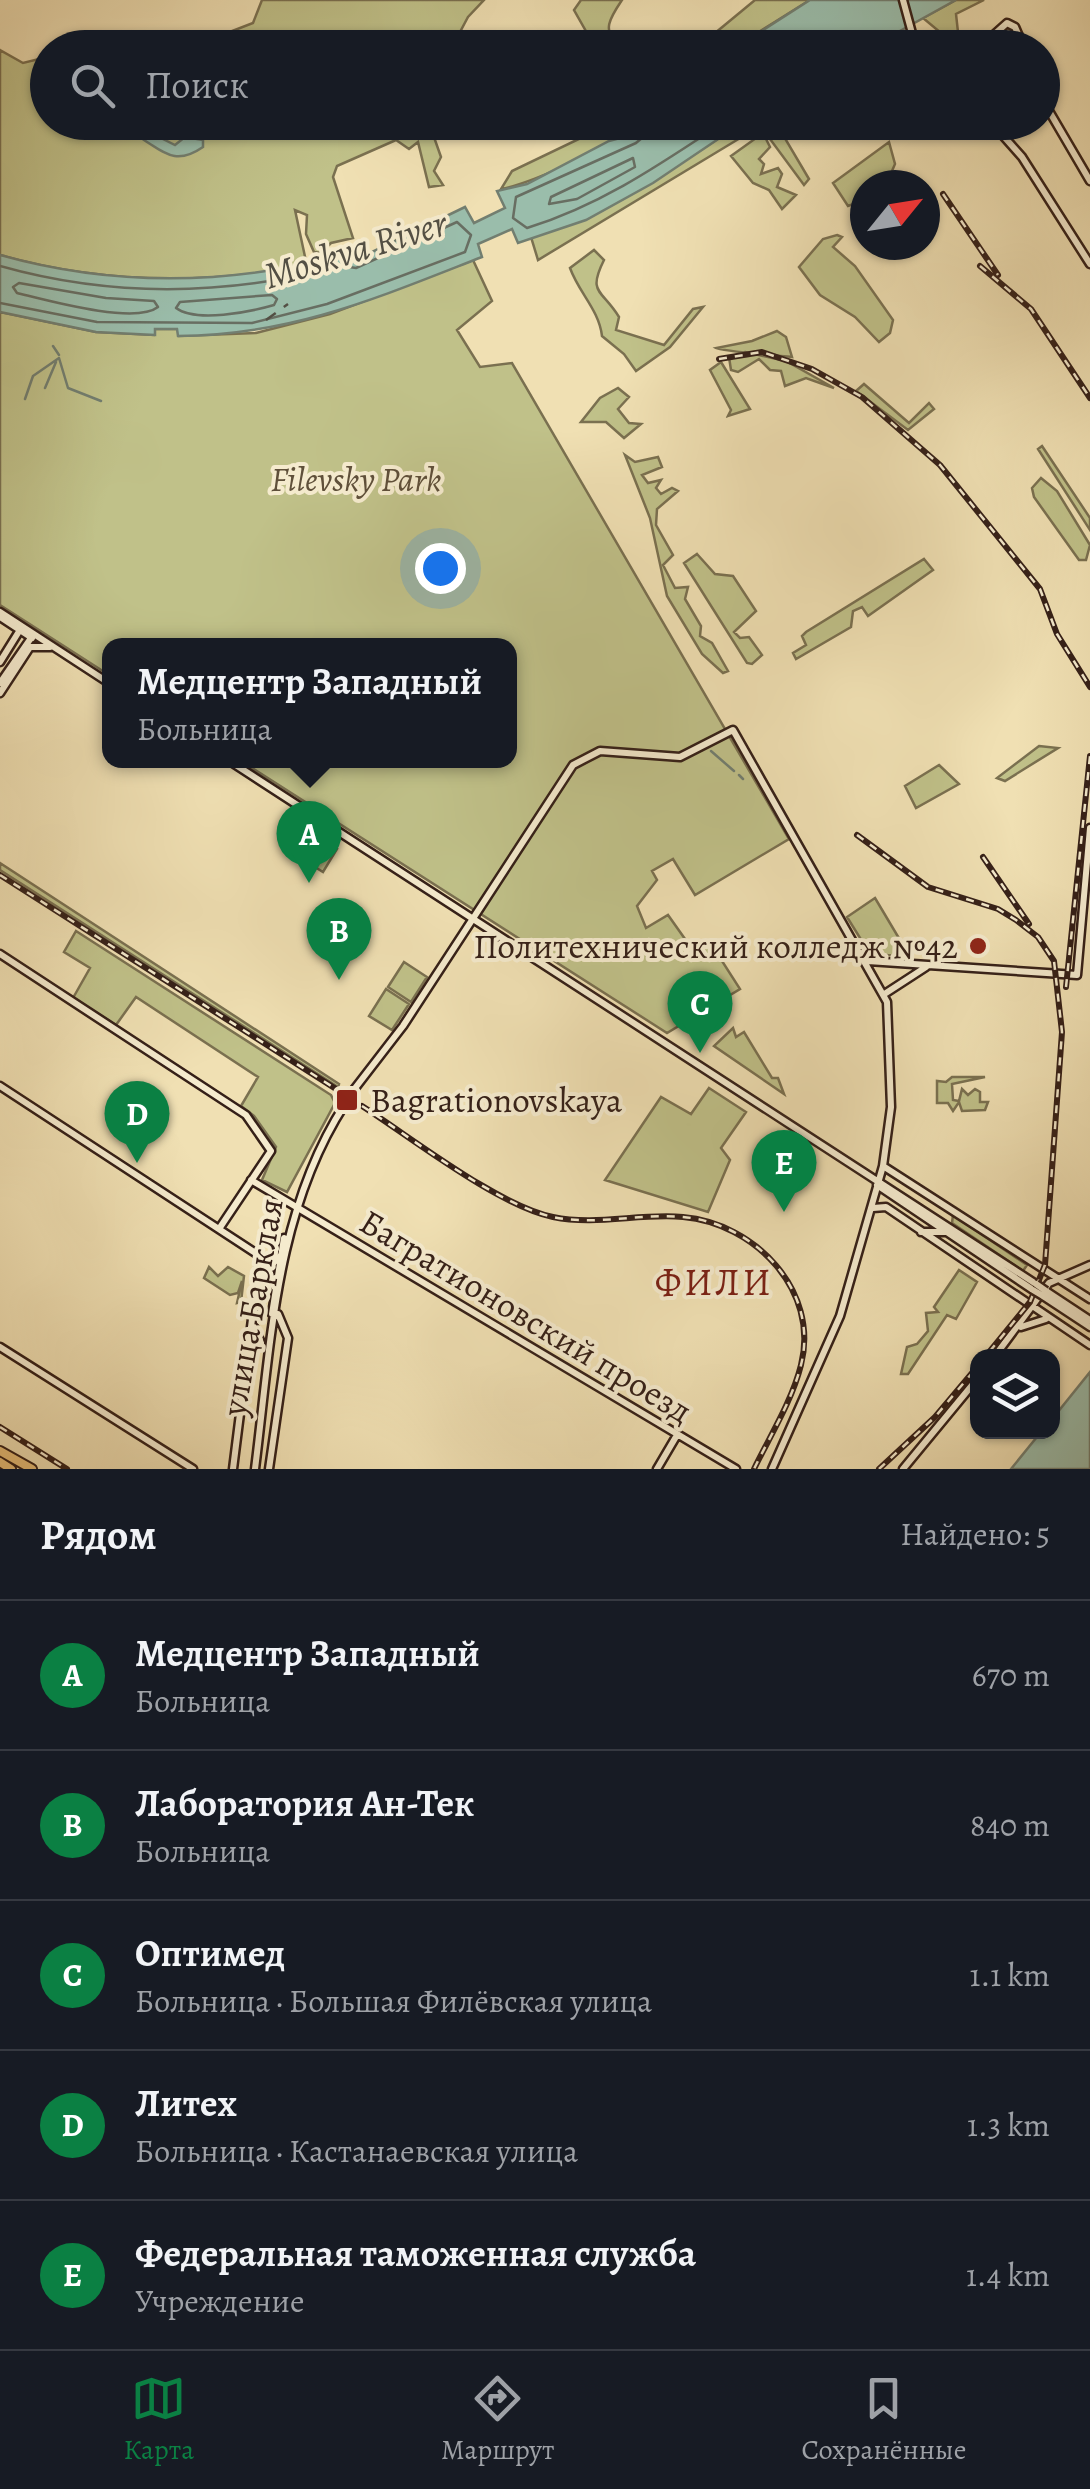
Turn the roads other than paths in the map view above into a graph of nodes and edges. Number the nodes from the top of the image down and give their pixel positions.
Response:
1 (902, 0) edge
2 (911, 30) edge
3 (1060, 130) edge
4 (1007, 140) edge
5 (1090, 181) edge
6 (1090, 264) edge
7 (0, 614) edge
8 (25, 637) junction
9 (45, 643) junction
10 (0, 662) edge
11 (102, 678) edge
12 (0, 683) edge
13 (0, 693) edge
14 (240, 768) edge
15 (1090, 828) edge
16 (473, 918) junction
17 (0, 954) edge
18 (866, 961) junction
19 (927, 966) junction
20 (886, 994) junction
21 (0, 1086) edge
22 (882, 1166) junction
23 (251, 1180) junction
24 (878, 1182) junction
25 (293, 1206) junction
26 (871, 1208) junction
27 (956, 1211) junction
28 (928, 1216) junction
29 (946, 1222) junction
30 (219, 1229) junction
31 (922, 1232) junction
32 (932, 1232) junction
33 (935, 1245) junction
34 (280, 1256) junction
35 (1090, 1265) edge
36 (1053, 1275) junction
37 (260, 1277) junction
38 (1090, 1299) edge
39 (278, 1301) junction
40 (1032, 1307) junction
41 (255, 1316) junction
42 (1052, 1320) junction
43 (1090, 1324) edge
44 (1014, 1332) junction
45 (261, 1343) junction
46 (1090, 1345) edge
47 (0, 1347) edge
48 (250, 1348) junction
49 (1001, 1349) edge
50 (285, 1350) junction
51 (268, 1353) junction
52 (970, 1388) edge
53 (676, 1435) junction
54 (0, 1456) edge
55 (11, 1469) edge
56 (22, 1469) edge
57 (32, 1469) edge
58 (193, 1469) edge
59 (233, 1469) edge
60 (253, 1469) edge
61 (269, 1469) edge
62 (657, 1469) edge
63 (736, 1469) edge
64 (772, 1469) edge
65 (902, 1469) edge

1 - 2 street
3 - 5 street
4 - 6 street
7 - 8 street
8 - 9 street
8 - 9 street
8 - 10 street
8 - 12 street
8 - 13 street
9 - 11 street
14 - 16 street
15 - 19 street
16 - 18 street, улица Барклая
16 - 24 street
16 - 25 street, улица Барклая
17 - 23 street
18 - 19 street
18 - 20 street
19 - 20 street
20 - 22 street
21 - 30 street
22 - 24 street
22 - 29 street
23 - 25 street, Багратионовский проезд
23 - 30 street
24 - 26 street
24 - 28 street
25 - 34 street, улица Барклая
25 - 39 street, улица Барклая
25 - 53 street, Багратионовский проезд
26 - 31 street
26 - 64 street
27 - 29 street
27 - 29 street
27 - 36 street
28 - 29 street
28 - 29 street
28 - 32 street
29 - 32 street
29 - 33 street
29 - 43 street, bridge
30 - 37 street
31 - 32 street
31 - 33 street
32 - 33 street
33 - 40 street
34 - 37 street
34 - 51 street, улица Барклая
35 - 36 street
36 - 38 street
36 - 40 street
37 - 41 street
39 - 50 street
39 - 51 street, улица Барклая
40 - 42 street
40 - 44 street
41 - 45 street
41 - 48 street
42 - 44 street
42 - 46 street
44 - 49 street
45 - 48 street
45 - 51 street
47 - 58 street
48 - 59 street
50 - 51 street
50 - 61 street
51 - 60 street, улица Барклая
52 - 65 street
53 - 62 street
53 - 63 street, Багратионовский проезд
54 - 55 main road
54 - 56 main road
54 - 57 main road

